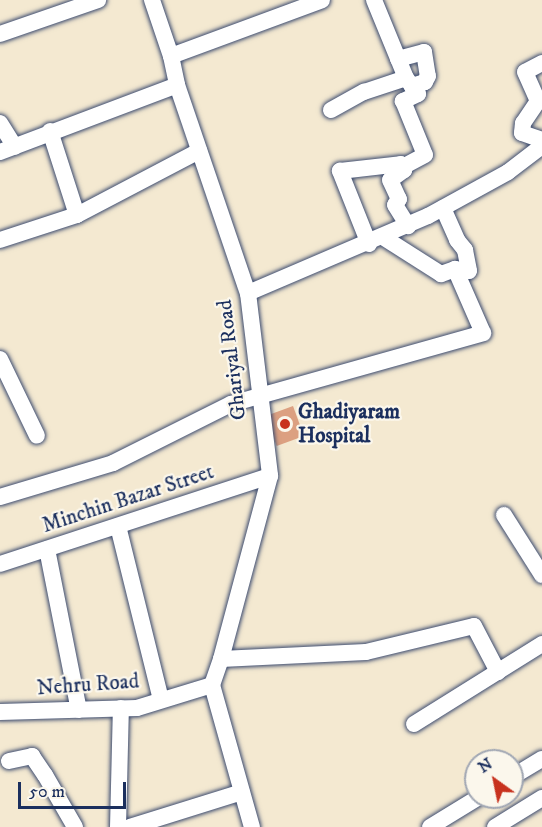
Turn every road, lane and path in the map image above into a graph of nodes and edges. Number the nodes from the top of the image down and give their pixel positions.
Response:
1 (98, 0) edge
2 (152, 0) edge
3 (322, 0) edge
4 (374, 0) edge
5 (0, 34) edge
6 (171, 56) junction
7 (398, 59) junction
8 (542, 63) edge
9 (409, 82) junction
10 (177, 85) junction
11 (331, 110) dead end
12 (0, 123) edge
13 (50, 132) junction
14 (542, 140) edge
15 (542, 146) edge
16 (7, 150) edge
17 (199, 151) junction
18 (402, 167) junction
19 (443, 208) junction
20 (76, 215) junction
21 (408, 226) junction
22 (0, 240) edge
23 (376, 241) junction
24 (455, 269) junction
25 (248, 293) junction
26 (0, 359) edge
27 (259, 398) junction
28 (37, 436) dead end
29 (270, 476) junction
30 (0, 497) edge
31 (504, 515) dead end
32 (118, 526) junction
33 (47, 549) junction
34 (0, 564) edge
35 (542, 575) edge
36 (542, 645) edge
37 (221, 659) junction
38 (498, 672) junction
39 (212, 685) junction
40 (161, 700) junction
41 (121, 708) junction
42 (80, 710) junction
43 (0, 712) edge
44 (414, 724) dead end
45 (542, 759) edge
46 (9, 761) dead end
47 (524, 770) edge
48 (242, 792) junction
49 (542, 798) edge
50 (464, 806) edge
51 (75, 827) edge
52 (118, 827) edge
53 (130, 827) edge
54 (252, 827) edge
55 (430, 827) edge
56 (495, 827) edge

1 - 5 street
2 - 6 street, Ghariyal Road
3 - 6 street
4 - 7 street
6 - 10 street, Ghariyal Road
7 - 9 street
7 - 9 street
8 - 14 street
9 - 11 street
9 - 18 street
10 - 13 street
10 - 17 street, Ghariyal Road
12 - 16 street
13 - 16 street
13 - 20 street
15 - 19 street
17 - 20 street
17 - 25 street, Ghariyal Road
18 - 21 street
18 - 23 street
19 - 21 street
19 - 24 street
20 - 22 street
21 - 23 street
23 - 24 street
23 - 25 street
24 - 27 street
25 - 27 street, Ghariyal Road
26 - 28 street
27 - 29 street, Ghariyal Road
27 - 30 street
29 - 32 street, Minchin Bazar Street
29 - 37 street, Ghariyal Road
31 - 35 street
32 - 33 street, Minchin Bazar Street
32 - 40 street
33 - 34 street, Minchin Bazar Street
33 - 42 street
36 - 38 street
37 - 38 street
37 - 39 street, Ghariyal Road
38 - 44 street
39 - 40 street, Nehru Road
39 - 48 street
40 - 41 street, Nehru Road
41 - 42 street, Nehru Road
41 - 52 street
42 - 43 street, Nehru Road
45 - 47 street
46 - 51 street
48 - 53 street
48 - 54 street
49 - 56 street
50 - 55 street

